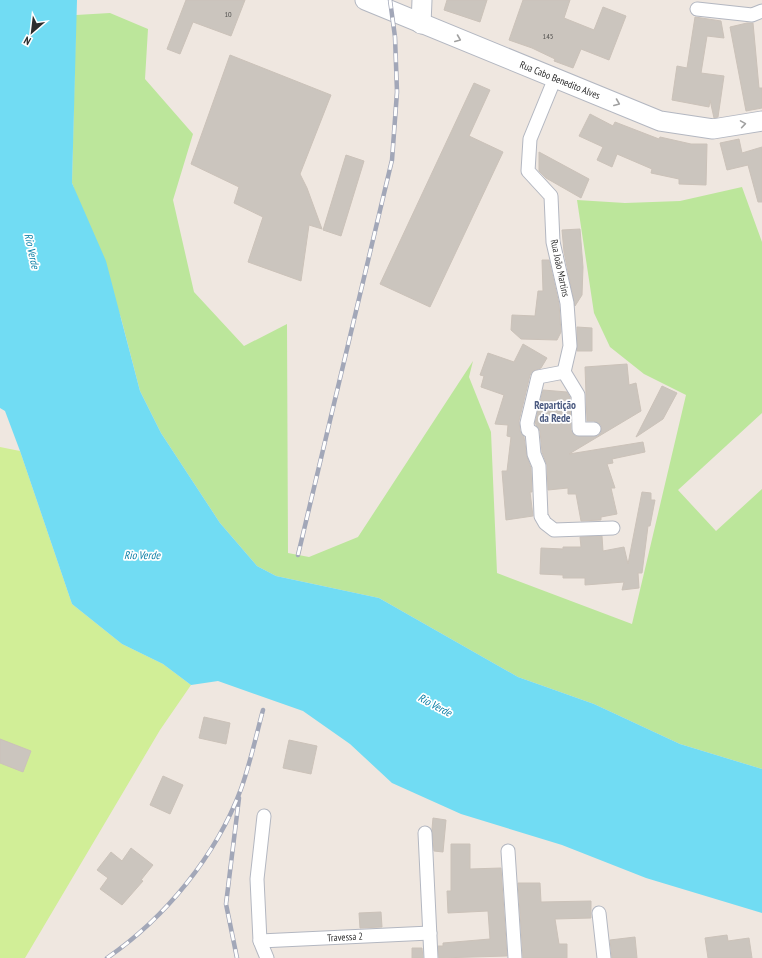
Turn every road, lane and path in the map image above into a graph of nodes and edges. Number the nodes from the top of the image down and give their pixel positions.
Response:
1 (405, 0) edge
2 (422, 0) edge
3 (373, 1) edge
4 (696, 9) dead end
5 (762, 11) edge
6 (415, 21) junction
7 (555, 78) junction
8 (762, 121) edge
9 (564, 372) junction
10 (594, 428) dead end
11 (614, 528) dead end
12 (264, 816) dead end
13 (425, 834) dead end
14 (508, 851) dead end
15 (600, 913) dead end
16 (430, 933) junction
17 (260, 941) junction
18 (267, 958) edge
19 (431, 958) edge
20 (515, 958) edge
21 (604, 958) edge

1 - 6 main road
2 - 6 main road
3 - 6 main road, Rua Cabo Benedito Alves
4 - 5 street
6 -> 7 main road, Rua Cabo Benedito Alves
7 -> 8 main road, Rua Cabo Benedito Alves
7 - 9 street, Rua João Martins
9 - 10 street
9 - 11 street
12 - 17 street
13 - 16 street
14 - 20 street
15 - 21 street
16 - 17 street, Travessa 2
16 - 19 street
17 - 18 street

